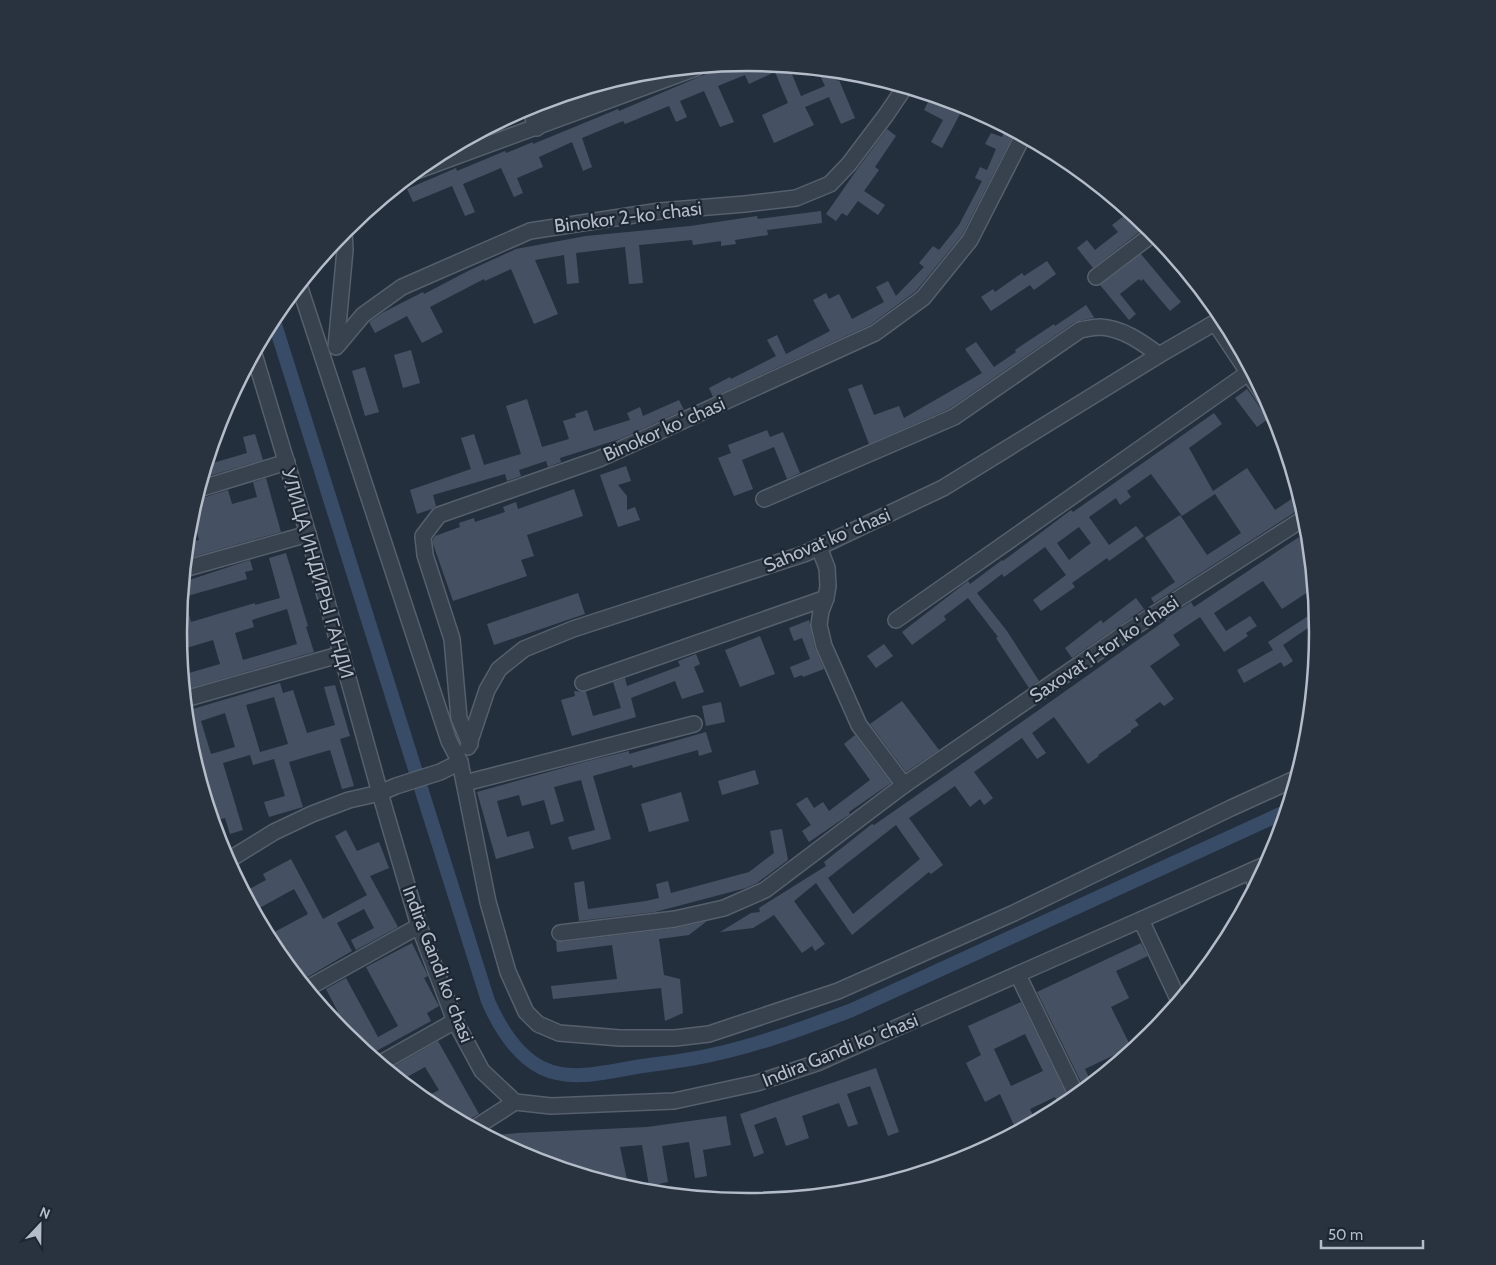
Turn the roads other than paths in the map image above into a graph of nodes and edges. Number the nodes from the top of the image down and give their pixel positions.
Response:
1 (675, 76) edge
2 (901, 92) edge
3 (589, 94) edge
4 (537, 128) junction
5 (1019, 141) edge
6 (443, 161) edge
7 (1147, 238) edge
8 (345, 243) edge
9 (1096, 277) dead end
10 (302, 293) edge
11 (1216, 323) edge
12 (337, 346) junction
13 (1159, 355) junction
14 (257, 362) edge
15 (1246, 374) edge
16 (331, 380) junction
17 (287, 462) junction
18 (206, 488) edge
19 (764, 499) dead end
20 (1298, 522) edge
21 (308, 534) junction
22 (819, 547) junction
23 (191, 567) edge
24 (826, 598) junction
25 (896, 620) dead end
26 (342, 654) junction
27 (583, 683) dead end
28 (191, 697) edge
29 (694, 724) dead end
30 (470, 744) junction
31 (460, 762) junction
32 (1289, 782) edge
33 (465, 783) junction
34 (904, 785) junction
35 (380, 794) junction
36 (234, 857) edge
37 (1253, 878) edge
38 (1141, 920) junction
39 (419, 926) junction
40 (560, 933) dead end
41 (1018, 975) junction
42 (312, 986) edge
43 (1176, 995) edge
44 (455, 1021) junction
45 (386, 1061) edge
46 (1074, 1089) edge
47 (515, 1102) junction
48 (479, 1125) edge

1 - 4 street
2 - 12 street, Binokor 2-koʻchasi
3 - 4 street
4 - 6 street
5 - 30 street, Binokor koʻchasi
7 - 9 street
8 - 12 street
10 - 16 street
11 - 13 street, Sahovat koʻchasi
12 - 16 street
13 - 19 street
13 - 22 street, Sahovat koʻchasi
14 - 17 street, УЛИЦА ИНДИРЫ ГАНДИ
15 - 25 street
16 - 31 street
17 - 18 street
17 - 21 street, УЛИЦА ИНДИРЫ ГАНДИ
20 - 34 street, Saxovat 1-tor koʻchasi
21 - 23 street
21 - 26 street, УЛИЦА ИНДИРЫ ГАНДИ
22 - 24 street
22 - 30 street, Sahovat koʻchasi
24 - 27 street
24 - 34 street
26 - 28 street
26 - 35 street, УЛИЦА ИНДИРЫ ГАНДИ
29 - 33 street
30 - 31 street, Sahovat koʻchasi
31 - 33 street
31 - 35 street
32 - 33 street
34 - 40 street, Saxovat 1-tor koʻchasi
35 - 36 street
35 - 39 street, Indira Gandi koʻchasi
37 - 38 street, Indira Gandi koʻchasi
38 - 41 street, Indira Gandi koʻchasi
38 - 43 street
39 - 42 street
39 - 44 street, Indira Gandi koʻchasi
41 - 46 street
41 - 47 street, Indira Gandi koʻchasi
44 - 45 street
44 - 47 street, Indira Gandi koʻchasi
47 - 48 street

